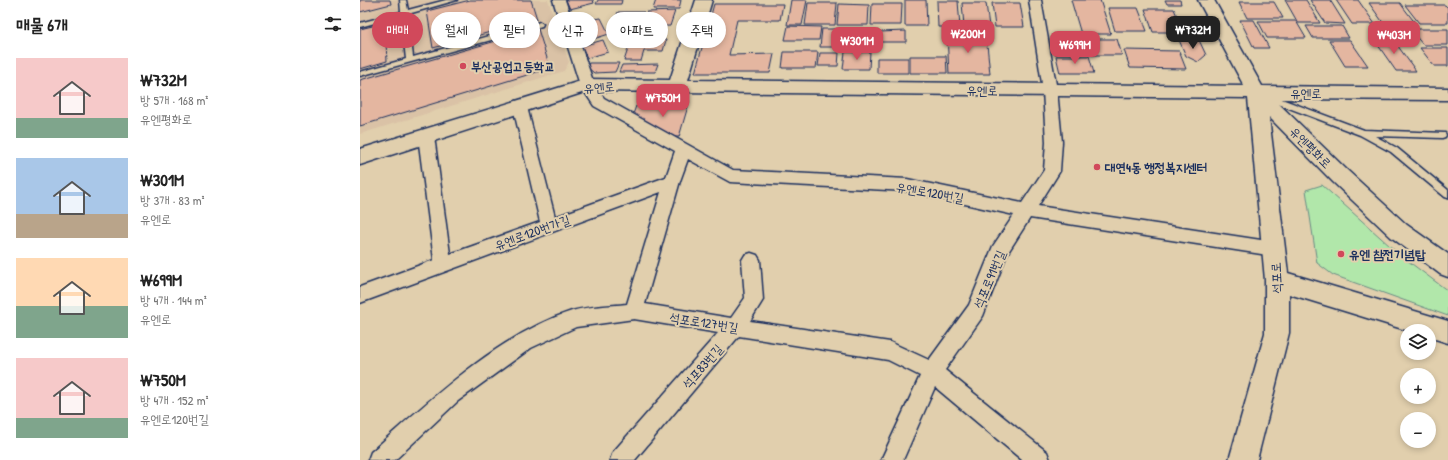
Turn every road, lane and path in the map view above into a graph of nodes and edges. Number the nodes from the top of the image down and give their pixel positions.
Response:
1 (403, 0) edge
2 (454, 0) edge
3 (559, 0) edge
4 (704, 0) edge
5 (1035, 0) edge
6 (1206, 0) edge
7 (404, 12) edge
8 (408, 12) edge
9 (372, 22) edge
10 (360, 25) edge
11 (489, 38) edge
12 (408, 48) edge
13 (410, 60) junction
14 (360, 74) edge
15 (587, 85) junction
16 (677, 86) junction
17 (1050, 90) junction
18 (1257, 93) junction
19 (1448, 94) edge
20 (520, 107) junction
21 (1363, 133) junction
22 (1442, 135) dead end
23 (426, 136) junction
24 (684, 148) junction
25 (360, 157) edge
26 (672, 180) junction
27 (1448, 195) edge
28 (1026, 210) junction
29 (549, 226) junction
30 (1274, 249) junction
31 (751, 260) dead end
32 (443, 264) junction
33 (1448, 267) edge
34 (1277, 280) junction
35 (360, 295) edge
36 (634, 311) junction
37 (735, 327) junction
38 (1448, 332) edge
39 (932, 372) junction
40 (379, 460) edge
41 (621, 460) edge
42 (892, 460) edge
43 (1039, 460) edge
44 (1243, 460) edge

1 - 7 lane
2 - 8 lane
3 - 15 street, 유엔로120번길
4 - 16 main road
5 - 17 street, 석포로91번길
6 - 18 main road, 유엔평화로
9 - 10 lane
11 - 13 lane
12 - 13 lane
13 - 14 lane
15 - 16 main road, 유엔로
15 - 20 main road, 유엔로
15 - 24 street, 유엔로120번길
16 - 17 main road, 유엔로
17 - 18 main road, 유엔로
17 - 28 street, 석포로91번길
18 - 19 main road, 유엔로
18 - 21 lane
18 - 30 main road, 석포로
18 - 33 main road, 유엔평화로
20 - 23 main road, 유엔로
20 - 29 street
21 - 22 lane
21 - 27 lane
23 - 25 main road, 유엔로
23 - 32 street
24 - 26 street
24 - 28 street, 유엔로120번길
26 - 29 street, 유엔로120번가길
26 - 36 street
28 - 30 street, 유엔로120번길
28 - 39 street, 석포로91번길
29 - 32 street, 유엔로120번가길
30 - 34 main road, 석포로
31 - 37 street, 석포83번길
32 - 35 street, 유엔로120번가길
34 - 38 main road
34 - 44 main road, 석포로
36 - 37 street, 석포로127번길
36 - 40 street, 석포로127번길
37 - 39 street, 석포로127번길
37 - 41 street, 석포83번길
39 - 42 street, 석포로91번길
39 - 43 street, 석포로127번길

